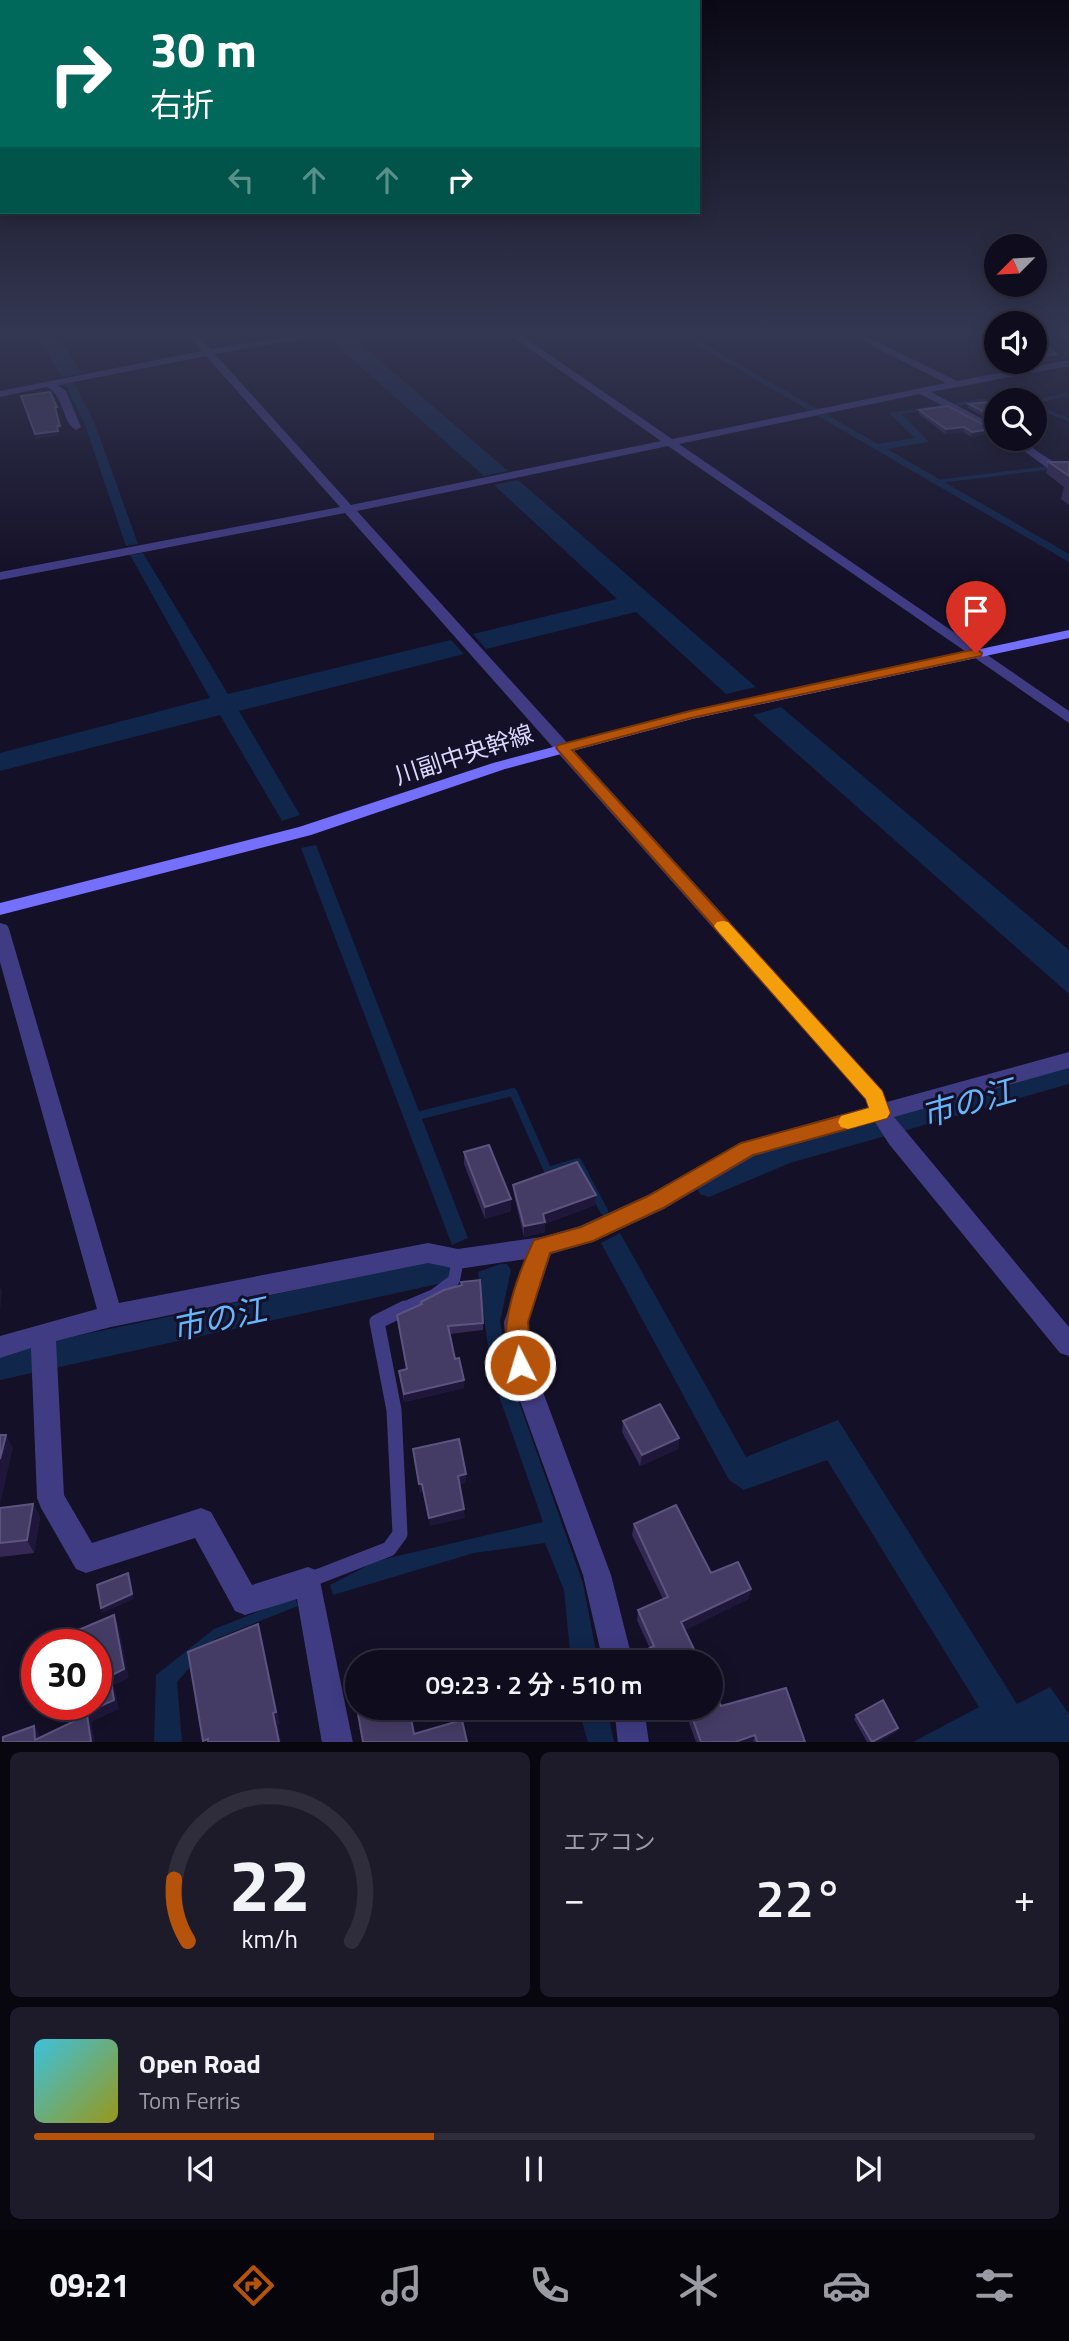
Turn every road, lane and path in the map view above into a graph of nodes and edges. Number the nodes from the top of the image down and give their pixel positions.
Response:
1 (70, 412) edge
2 (261, 412) edge
3 (627, 412) edge
4 (819, 412) edge
5 (962, 412) edge
6 (984, 424) edge
7 (76, 427) dead end
8 (671, 443) junction
9 (1030, 451) edge
10 (1069, 468) edge
11 (347, 509) junction
12 (0, 576) edge
13 (1069, 634) edge
14 (976, 653) junction
15 (1069, 718) edge
16 (563, 748) junction
17 (0, 908) edge
18 (0, 929) edge
19 (1069, 1060) edge
20 (880, 1113) junction
21 (542, 1247) junction
22 (458, 1259) junction
23 (111, 1316) junction
24 (43, 1333) junction
25 (1069, 1345) edge
26 (0, 1347) edge
27 (308, 1581) junction
28 (615, 1650) edge
29 (631, 1720) edge
30 (338, 1742) edge
31 (634, 1742) edge

1 - 7 street
2 - 11 street
3 - 8 street
4 - 8 street
5 - 6 street
8 - 11 street
8 - 14 street
9 - 10 street
11 - 12 street
11 - 16 street
13 - 14 street, 川副中央幹線
14 - 15 street
14 - 16 street, 川副中央幹線
16 - 17 street, 川副中央幹線
16 - 20 street
18 - 23 street
19 - 20 street
20 - 21 street
20 - 25 street
21 - 22 street
21 - 28 street
22 - 23 street
22 - 27 lane
23 - 24 street
24 - 26 street
24 - 27 street
27 - 30 street
29 - 31 street

